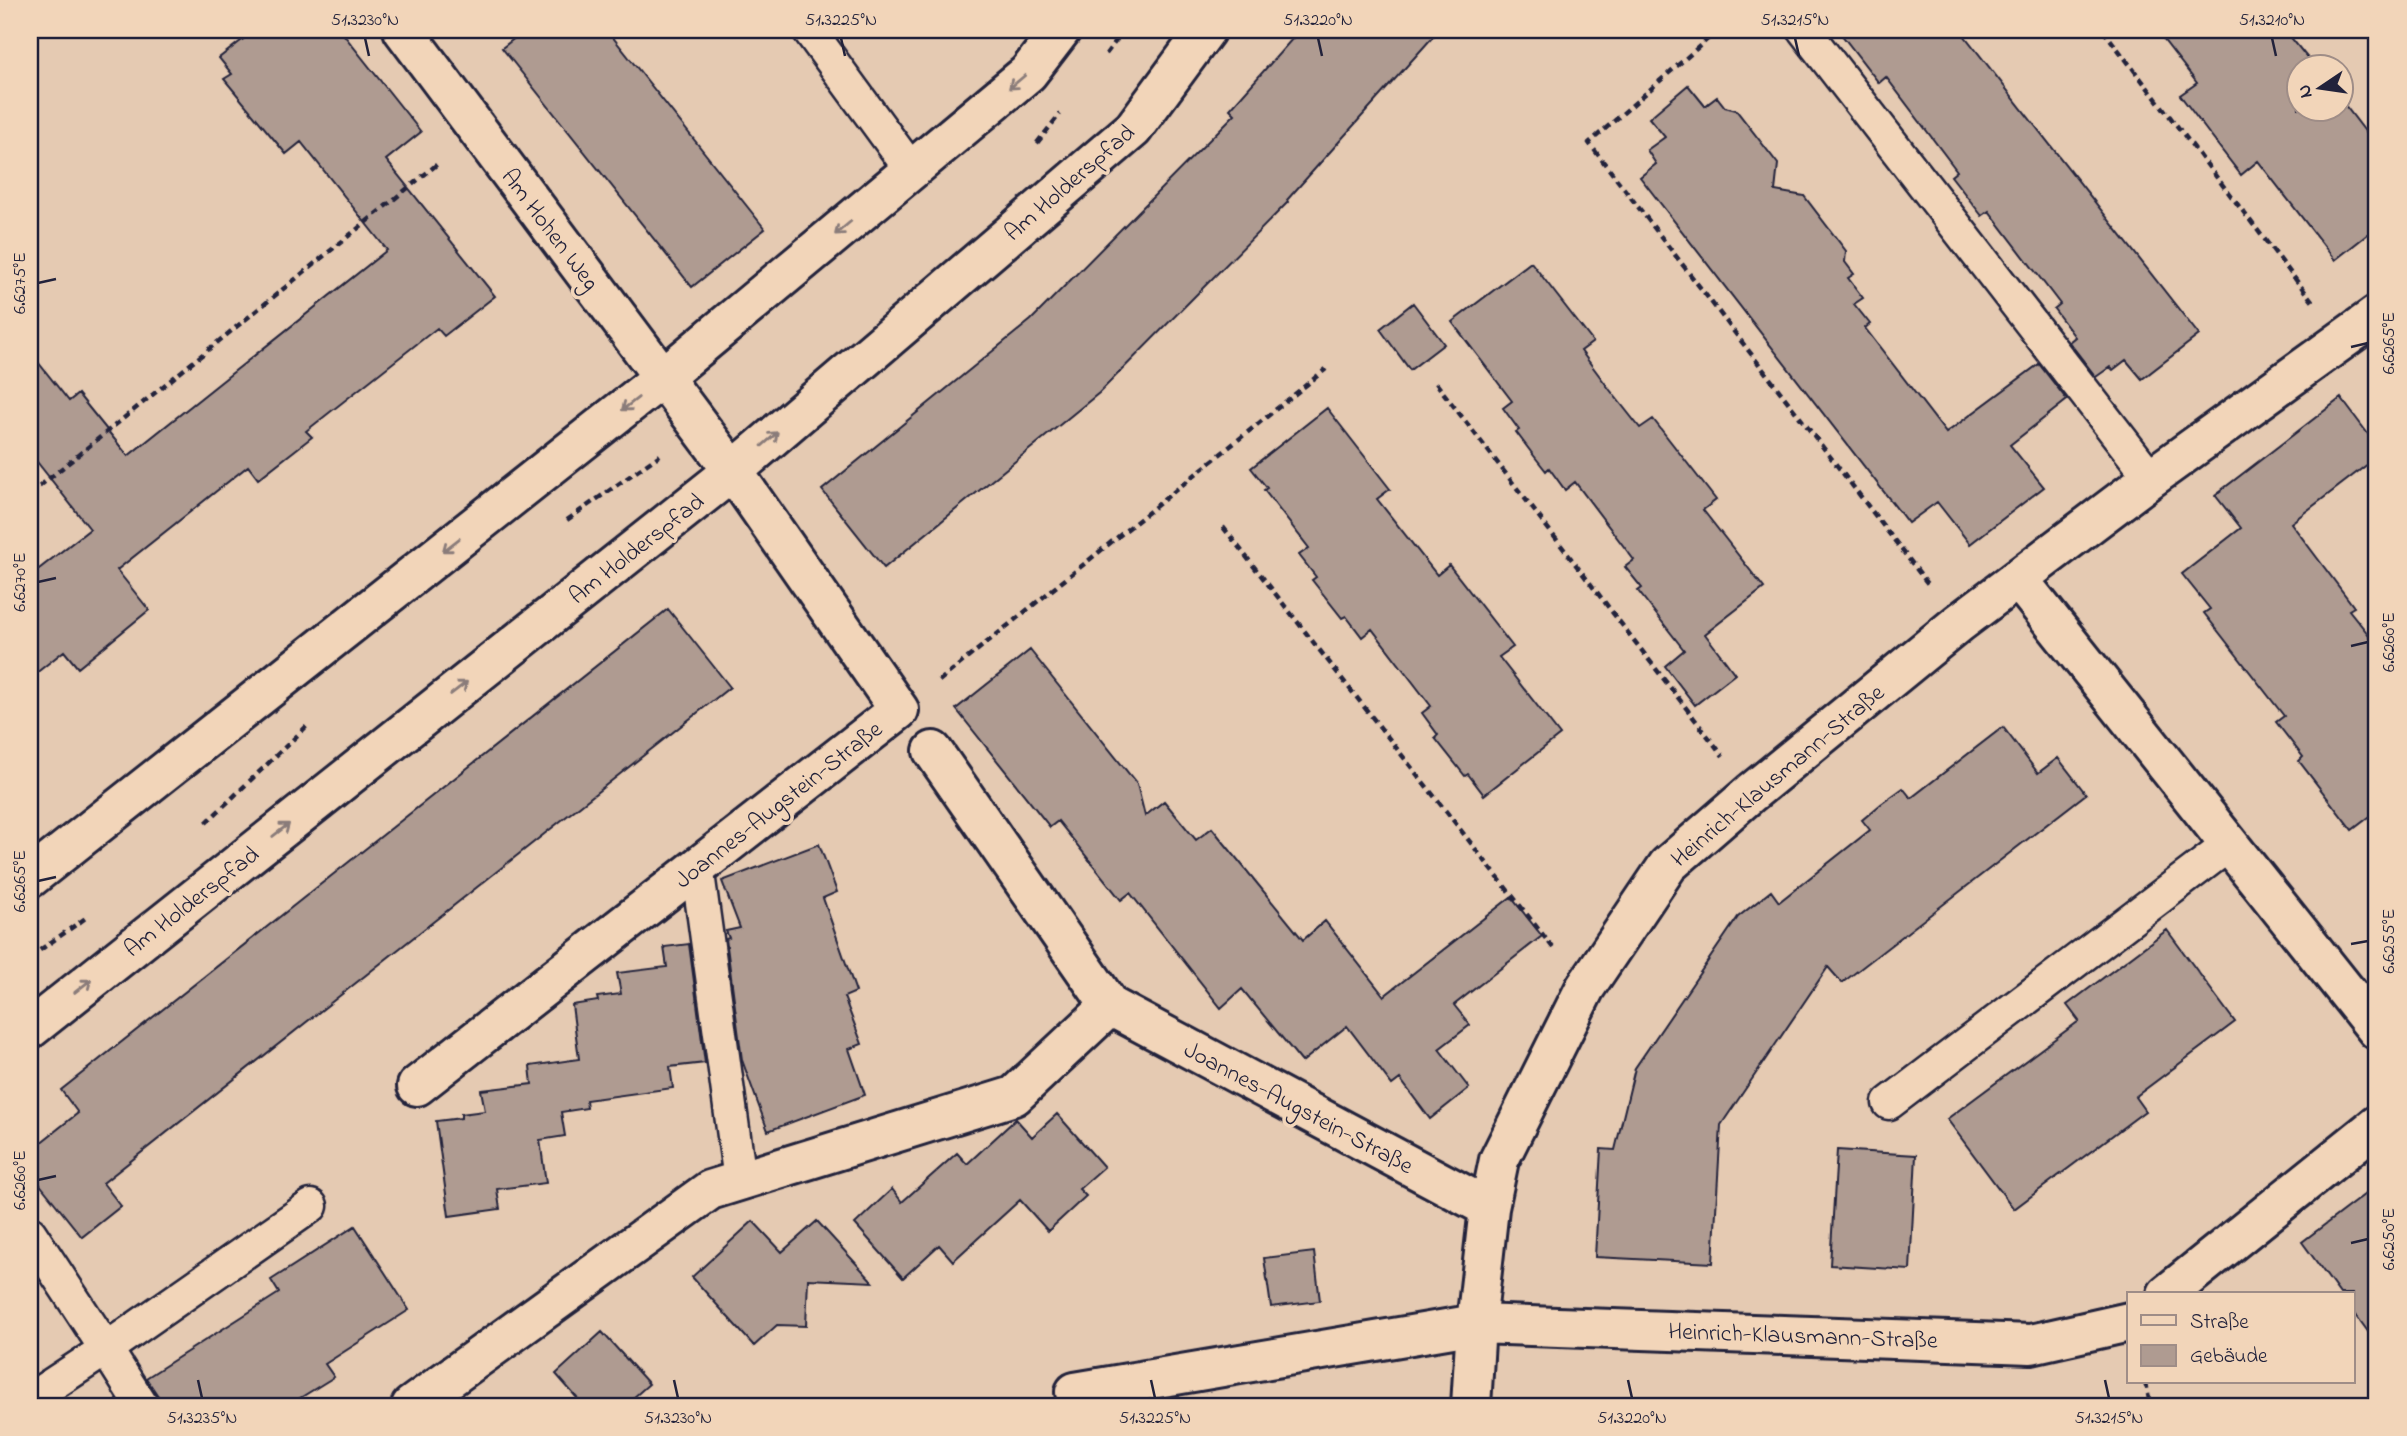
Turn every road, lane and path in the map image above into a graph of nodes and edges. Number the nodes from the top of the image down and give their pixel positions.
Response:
1 (404, 30) edge
2 (809, 30) edge
3 (1061, 30) edge
4 (1124, 30) edge
5 (1206, 30) edge
6 (1718, 30) edge
7 (1804, 30) edge
8 (2103, 30) edge
9 (1099, 62) dead end
10 (1066, 105) dead end
11 (478, 131) junction
12 (1032, 149) dead end
13 (912, 171) junction
14 (2377, 315) edge
15 (2344, 342) junction
16 (1326, 369) dead end
17 (662, 378) junction
18 (1436, 383) dead end
19 (700, 427) junction
20 (733, 471) junction
21 (2151, 478) junction
22 (30, 494) edge
23 (558, 526) dead end
24 (1223, 527) dead end
25 (2019, 580) junction
26 (1959, 624) junction
27 (899, 710) junction
28 (310, 723) dead end
29 (933, 751) dead end
30 (1751, 793) junction
31 (201, 828) dead end
32 (2230, 844) junction
33 (697, 866) junction
34 (30, 878) edge
35 (95, 911) dead end
36 (30, 957) edge
37 (1585, 988) junction
38 (1110, 1006) junction
39 (30, 1029) edge
40 (2377, 1030) edge
41 (417, 1086) dead end
42 (1889, 1103) dead end
43 (2377, 1125) edge
44 (740, 1180) junction
45 (311, 1206) dead end
46 (1489, 1208) junction
47 (30, 1233) edge
48 (2169, 1292) edge
49 (2127, 1322) edge
50 (1476, 1324) junction
51 (106, 1349) junction
52 (2146, 1384) edge
53 (1075, 1392) dead end
54 (30, 1399) edge
55 (142, 1406) edge
56 (411, 1406) edge
57 (1471, 1406) edge
58 (2150, 1406) edge

1 - 11 street, Am Hohen Weg
2 - 13 lane
3 -> 13 street
4 - 9 path
20 -> 5 street, Am Holderspfad
6 - 26 path
7 - 21 lane
8 - 15 path
10 - 12 path
11 - 17 street, Am Hohen Weg
11 - 22 path
13 -> 17 street
14 - 15 street, Heinrich-Klausmann-Straße
15 - 21 street, Heinrich-Klausmann-Straße
16 - 27 path
17 - 19 street, Am Hohen Weg
17 -> 34 street
18 - 30 path
19 - 20 street, Joannes-Augstein-Straße
19 - 23 path
20 - 27 street, Joannes-Augstein-Straße
39 -> 20 street, Am Holderspfad
21 - 25 street, Heinrich-Klausmann-Straße
24 - 37 path
25 - 26 street, Heinrich-Klausmann-Straße
25 - 32 street
26 - 30 street, Heinrich-Klausmann-Straße
27 - 33 street, Joannes-Augstein-Straße
28 - 31 path
29 - 38 street, Joannes-Augstein-Straße
30 - 37 street, Heinrich-Klausmann-Straße
32 - 40 street
32 - 42 lane
33 - 41 street, Joannes-Augstein-Straße
33 - 44 lane
35 - 36 path
37 - 46 street, Heinrich-Klausmann-Straße
38 - 44 street
38 - 46 street, Joannes-Augstein-Straße
43 - 48 street
44 - 56 street
45 - 51 lane
46 - 50 street, Heinrich-Klausmann-Straße
47 - 51 lane
49 - 50 street, Heinrich-Klausmann-Straße
50 - 53 street, Heinrich-Klausmann-Straße
50 - 57 street, Heinrich-Klausmann-Straße
51 - 54 lane
51 - 55 lane
52 - 58 path

